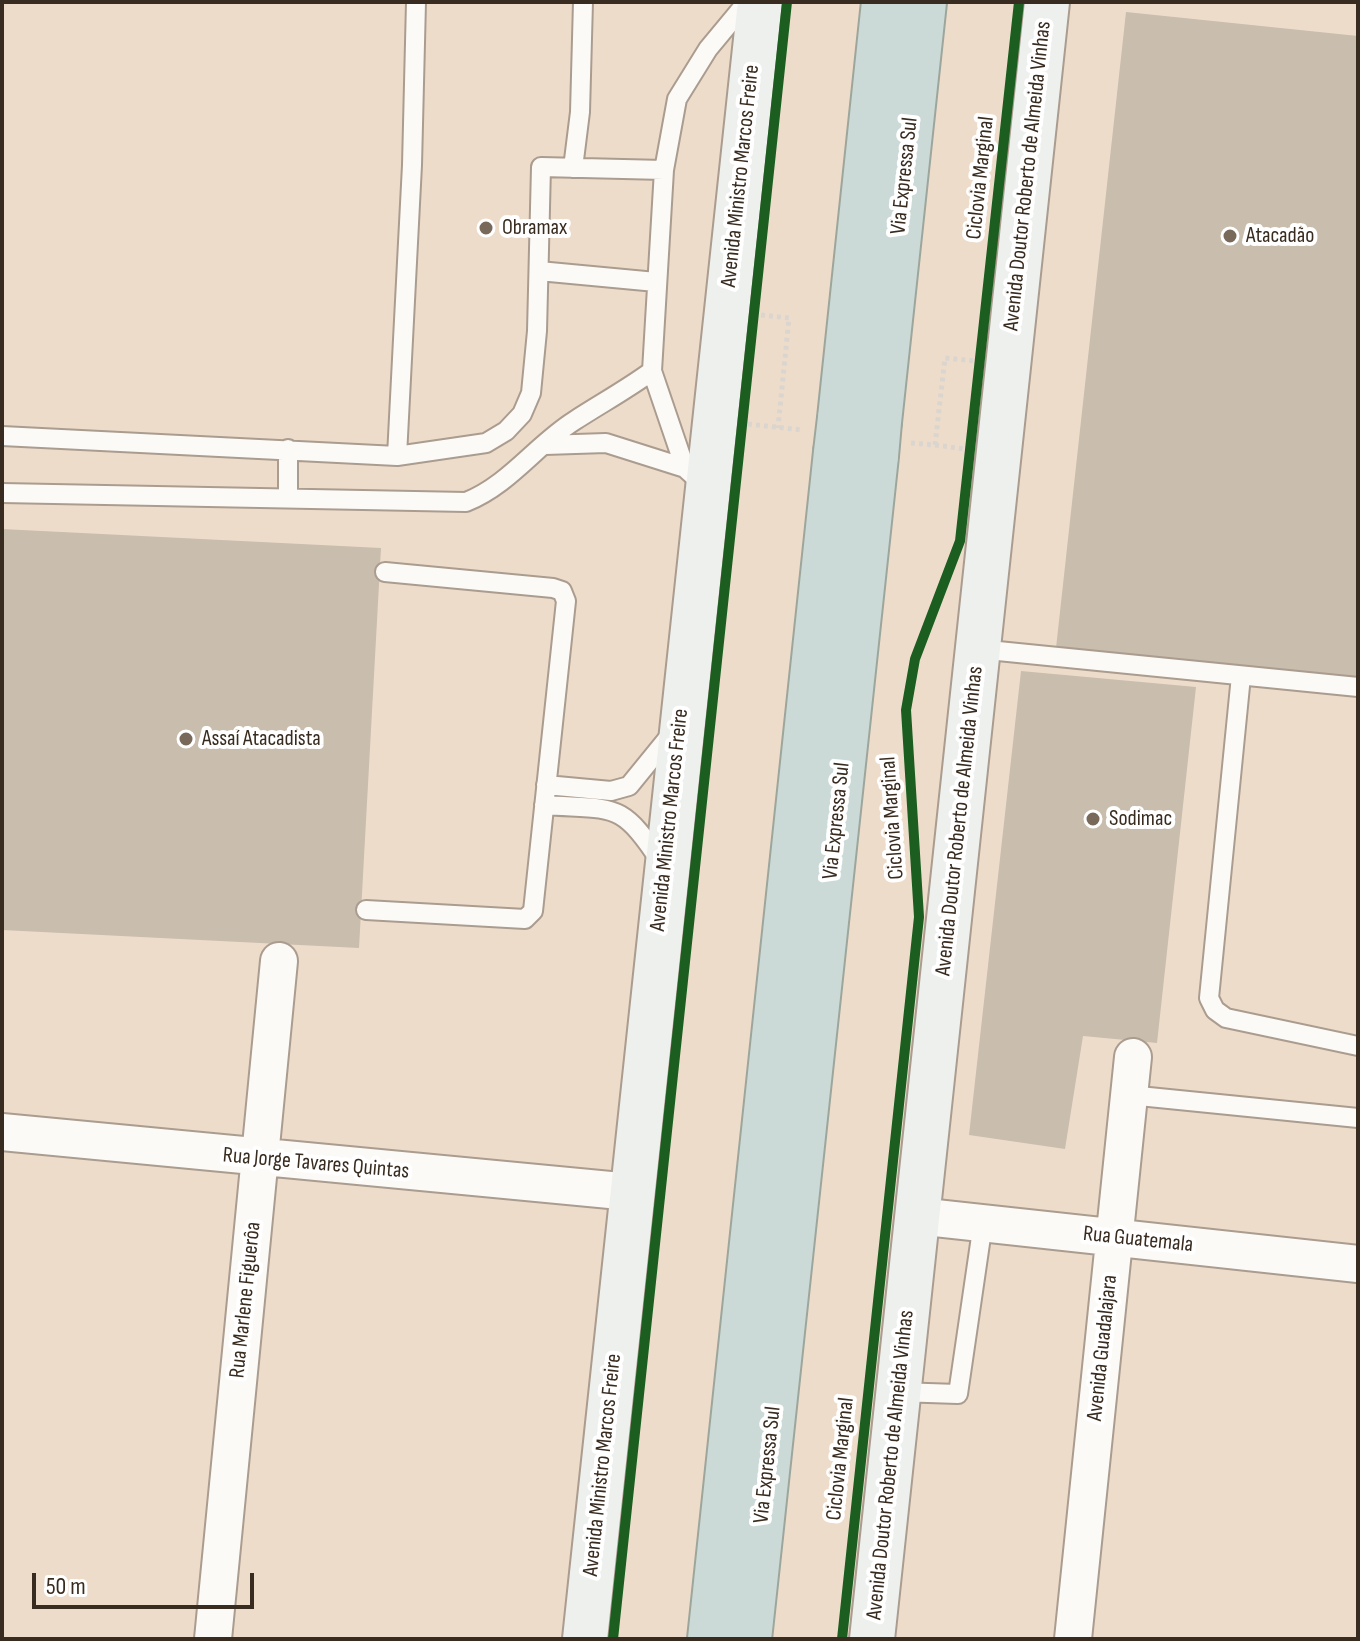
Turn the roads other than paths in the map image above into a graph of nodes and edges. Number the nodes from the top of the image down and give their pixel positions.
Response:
1 (416, 2) edge
2 (583, 2) edge
3 (747, 2) edge
4 (760, 2) edge
5 (884, 2) edge
6 (924, 2) edge
7 (1047, 2) edge
8 (573, 168) junction
9 (664, 170) junction
10 (539, 271) junction
11 (656, 282) junction
12 (652, 371) junction
13 (2, 436) edge
14 (858, 437) junction
15 (545, 445) junction
16 (288, 449) junction
17 (397, 456) junction
18 (696, 478) junction
19 (2, 493) edge
20 (288, 498) junction
21 (385, 572) dead end
22 (978, 649) junction
23 (1241, 676) junction
24 (1358, 687) edge
25 (680, 724) junction
26 (546, 785) junction
27 (544, 805) junction
28 (665, 868) junction
29 (366, 910) dead end
30 (279, 961) dead end
31 (1358, 1046) edge
32 (1133, 1057) dead end
33 (1129, 1095) junction
34 (1358, 1118) edge
35 (2, 1132) edge
36 (259, 1159) junction
37 (631, 1192) junction
38 (917, 1216) junction
39 (983, 1223) junction
40 (1115, 1237) junction
41 (1358, 1264) edge
42 (898, 1392) junction
43 (213, 1639) edge
44 (585, 1639) edge
45 (710, 1639) edge
46 (749, 1639) edge
47 (872, 1639) edge
48 (1073, 1639) edge

1 - 17 lane
2 - 8 lane
3 - 9 lane
4 - 18 main road, Avenida Ministro Marcos Freire
5 - 14 highway, Via Expressa Sul
6 - 14 highway, Via Expressa Sul
7 - 22 main road, Avenida Doutor Roberto de Almeida Vinhas
8 - 9 lane
8 - 10 lane
9 - 11 lane
10 - 11 lane
10 - 17 lane
11 - 12 lane
12 - 15 lane
12 - 18 lane
13 - 16 lane
14 - 45 highway, Via Expressa Sul
14 - 46 highway, Via Expressa Sul
15 - 18 lane
15 - 20 lane
16 - 17 lane
16 - 20 lane
18 - 25 main road, Avenida Ministro Marcos Freire
19 - 20 lane
21 - 26 lane
22 - 23 lane
22 - 38 main road, Avenida Doutor Roberto de Almeida Vinhas
23 - 24 lane
23 - 31 lane
25 - 26 lane
25 - 28 main road, Avenida Ministro Marcos Freire
26 - 27 lane
27 - 28 lane
27 - 29 lane
28 - 37 main road, Avenida Ministro Marcos Freire
30 - 36 street, Rua Marlene Figuerôa
32 - 33 street, Avenida Guadalajara
33 - 34 lane
33 - 40 street, Avenida Guadalajara
35 - 36 street, Rua Jorge Tavares Quintas
36 - 37 street, Rua Jorge Tavares Quintas
36 - 43 street, Rua Marlene Figuerôa
37 - 44 main road, Avenida Ministro Marcos Freire
38 - 39 street, Rua Guatemala
38 - 42 main road, Avenida Doutor Roberto de Almeida Vinhas
39 - 40 street, Rua Guatemala
39 - 42 lane
40 - 41 street, Rua Guatemala
40 - 48 street, Avenida Guadalajara
42 - 47 main road, Avenida Doutor Roberto de Almeida Vinhas

